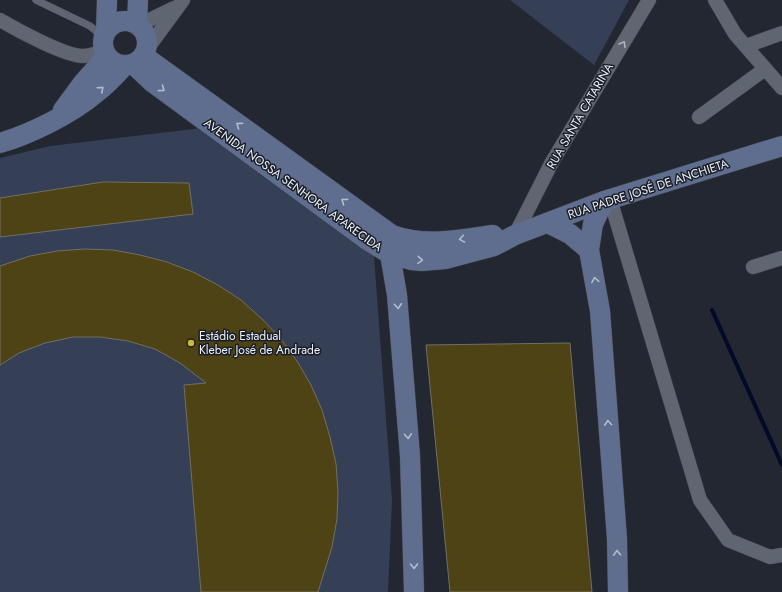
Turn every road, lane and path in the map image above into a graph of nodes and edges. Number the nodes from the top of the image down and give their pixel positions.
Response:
1 (36, 0) edge
2 (107, 0) edge
3 (138, 0) edge
4 (649, 0) edge
5 (715, 0) edge
6 (182, 2) edge
7 (0, 20) edge
8 (138, 25) junction
9 (782, 33) edge
10 (105, 44) junction
11 (746, 46) junction
12 (137, 59) junction
13 (765, 69) junction
14 (782, 88) edge
15 (699, 117) dead end
16 (57, 118) junction
17 (0, 142) edge
18 (782, 146) edge
19 (607, 200) junction
20 (548, 223) junction
21 (515, 234) junction
22 (589, 250) junction
23 (390, 254) junction
24 (782, 258) edge
25 (753, 267) dead end
26 (782, 555) edge
27 (414, 592) edge
28 (618, 592) edge

1 - 10 lane
2 - 10 street
3 - 8 street
21 -> 4 street, RUA SANTA CATARINA
5 - 11 street
6 - 8 street
6 - 12 street
7 - 10 street
8 - 10 street
8 - 12 street
9 - 11 street
10 - 12 street
10 - 16 street
11 - 13 street
16 -> 12 street
21 -> 12 street, AVENIDA NOSSA SENHORA APARECIDA
12 -> 23 street, AVENIDA NOSSA SENHORA APARECIDA
13 - 14 street
13 - 15 street
16 - 17 street
18 - 19 street, RUA PADRE JOSÉ DE ANCHIETA
19 - 20 street, RUA PADRE JOSÉ DE ANCHIETA
19 - 22 street
19 - 26 street
20 - 21 street, RUA PADRE JOSÉ DE ANCHIETA
20 - 22 street
23 -> 21 street, AVENIDA NOSSA SENHORA APARECIDA
28 -> 22 street
23 -> 27 street
24 - 25 street

